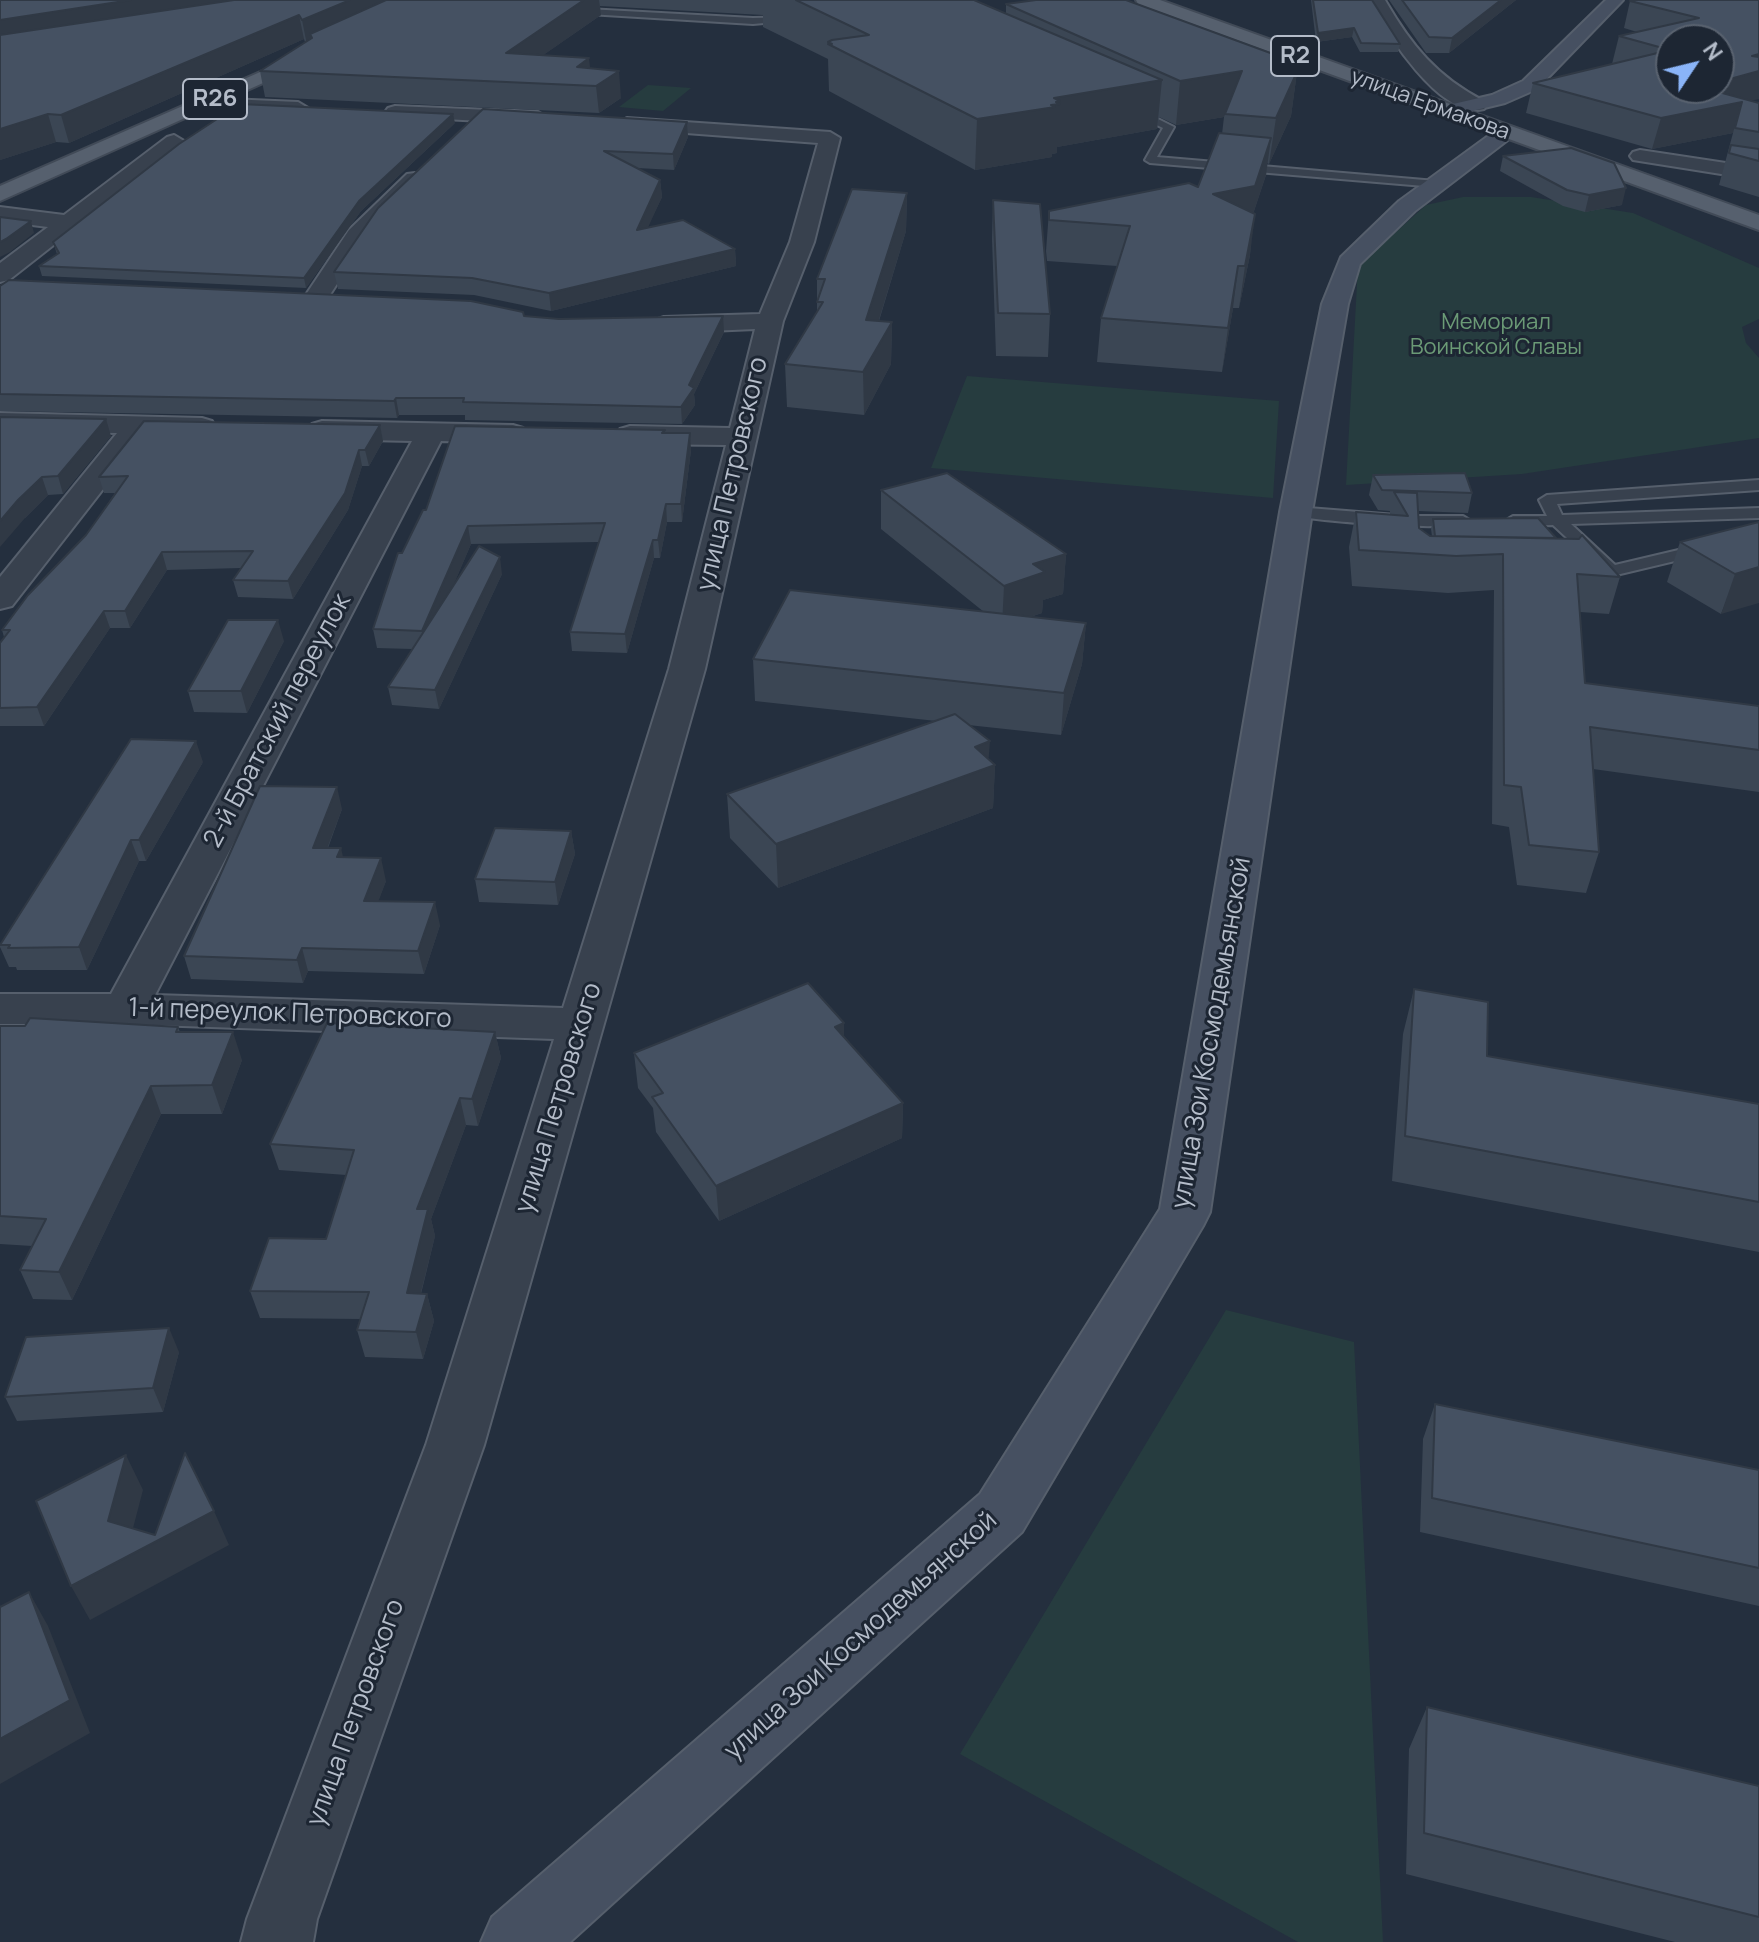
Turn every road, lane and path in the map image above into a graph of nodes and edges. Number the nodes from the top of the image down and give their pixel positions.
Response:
1 (1144, 0) edge
2 (1377, 0) edge
3 (1615, 0) edge
4 (563, 9) edge
5 (808, 18) dead end
6 (332, 45) edge
7 (205, 104) junction
8 (1126, 107) edge
9 (322, 109) edge
10 (380, 111) edge
11 (1447, 111) junction
12 (479, 115) junction
13 (565, 120) edge
14 (611, 123) edge
15 (1506, 127) junction
16 (458, 136) edge
17 (174, 141) dead end
18 (1640, 156) edge
19 (426, 168) edge
20 (1759, 174) edge
21 (1436, 184) junction
22 (0, 194) edge
23 (0, 214) edge
24 (67, 222) junction
25 (1759, 223) edge
26 (1759, 236) edge
27 (0, 275) edge
28 (0, 285) edge
29 (31, 286) edge
30 (286, 298) edge
31 (315, 299) junction
32 (344, 300) edge
33 (770, 321) junction
34 (636, 325) edge
35 (0, 422) edge
36 (138, 426) junction
37 (230, 428) edge
38 (292, 429) edge
39 (431, 432) junction
40 (540, 434) edge
41 (602, 435) edge
42 (743, 437) junction
43 (1759, 485) edge
44 (1296, 512) junction
45 (1759, 513) edge
46 (1557, 520) junction
47 (1759, 536) edge
48 (0, 599) edge
49 (0, 1009) edge
50 (125, 1009) junction
51 (581, 1024) junction
52 (277, 1942) edge
53 (517, 1942) edge

1 - 11 main road, улица Ермакова / R2
2 - 15 street
3 - 15 street
4 - 5 lane
6 - 7 main road, R26
7 - 9 street
7 - 22 main road, R26
8 - 21 lane
10 - 12 street
11 - 15 main road, улица Ермакова / R2
11 - 15 street
12 - 13 street
12 - 16 street
14 - 33 street, улица Петровского
15 - 21 street, улица Зои Космодемьянской
15 - 25 main road, улица Ермакова / R2
15 - 26 main road, улица Ермакова / R2
17 - 24 street
18 - 20 street
19 - 31 street
21 - 44 street, улица Зои Космодемьянской
23 - 24 street
24 - 27 street
28 - 29 street
30 - 31 street
31 - 32 street
33 - 34 street
33 - 42 street, улица Петровского
35 - 36 street
36 - 37 street
36 - 48 street
38 - 39 street
39 - 40 street
39 - 50 street, 2-й Братский переулок
41 - 42 street
42 - 51 street, улица Петровского
43 - 46 lane
44 - 46 lane
44 - 53 street, улица Зои Космодемьянской
45 - 46 lane
46 - 47 lane
49 - 50 street, 1-й переулок Петровского
50 - 51 street, 1-й переулок Петровского
51 - 52 street, улица Петровского

